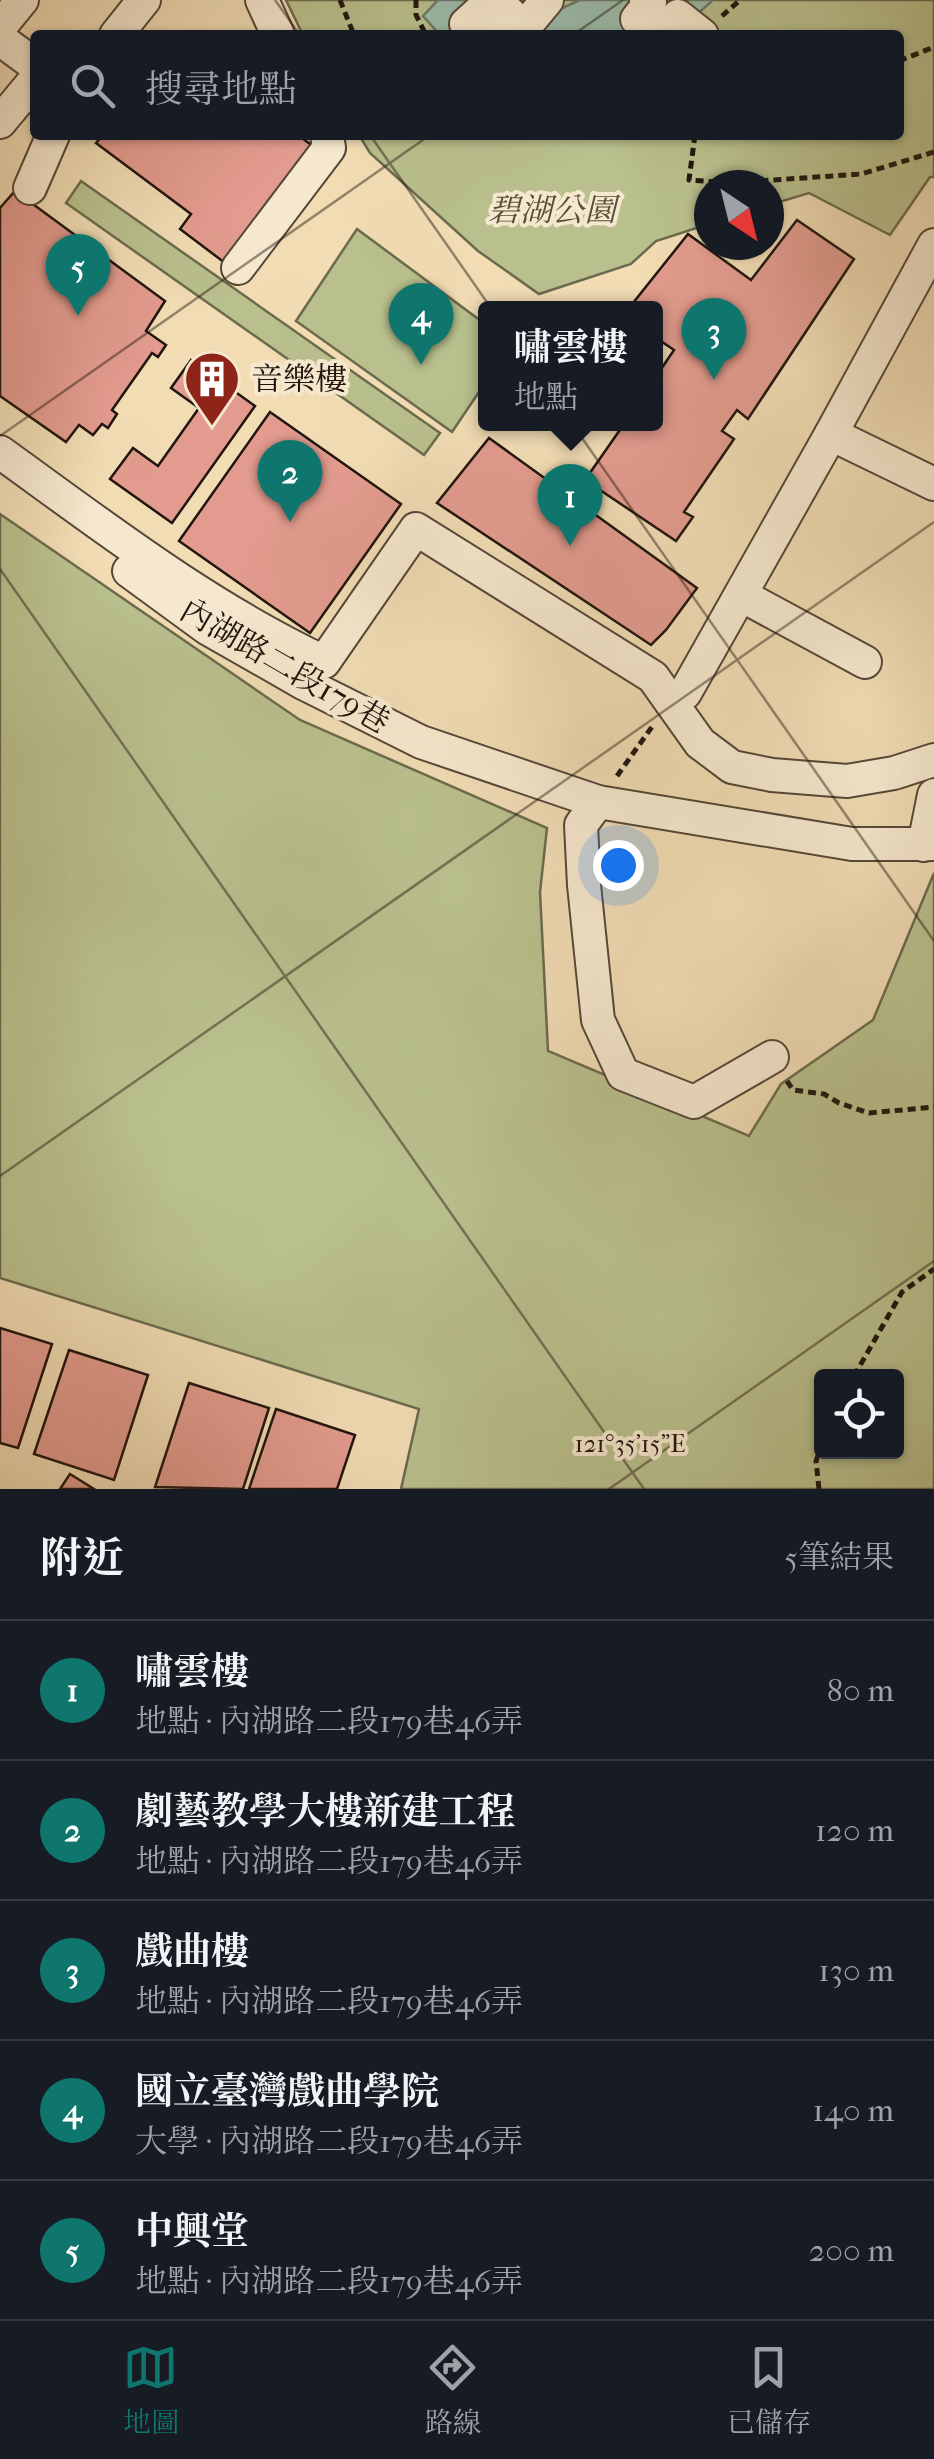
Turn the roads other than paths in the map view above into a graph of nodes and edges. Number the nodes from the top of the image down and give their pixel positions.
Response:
1 (22, 0) edge
2 (144, 0) edge
3 (262, 0) edge
4 (547, 0) edge
5 (646, 0) edge
6 (0, 26) edge
7 (120, 30) edge
8 (276, 30) edge
9 (473, 30) edge
10 (653, 30) edge
11 (665, 30) edge
12 (696, 30) edge
13 (0, 39) edge
14 (30, 60) edge
15 (30, 86) edge
16 (0, 122) edge
17 (51, 140) edge
18 (327, 140) edge
19 (30, 188) dead end
20 (929, 265) edge
21 (238, 268) dead end
22 (832, 434) junction
23 (0, 452) edge
24 (0, 475) edge
25 (934, 484) edge
26 (742, 595) junction
27 (866, 662) dead end
28 (670, 702) junction
29 (934, 760) edge
30 (934, 795) edge
31 (598, 802) junction
32 (929, 845) edge
33 (772, 1057) road end

1 - 6 street
2 - 7 street
3 - 8 street
4 - 9 street
5 - 10 street
11 - 12 street
13 - 14 street
15 - 16 street
17 - 19 street
18 - 21 street
20 - 22 street
22 - 25 street
22 - 26 street
23 - 28 street
24 - 31 street, 內湖路二段179巷
26 - 27 street
26 - 28 street
28 - 29 street
30 - 32 street
31 - 32 street, 內湖路二段179巷
31 - 33 street

